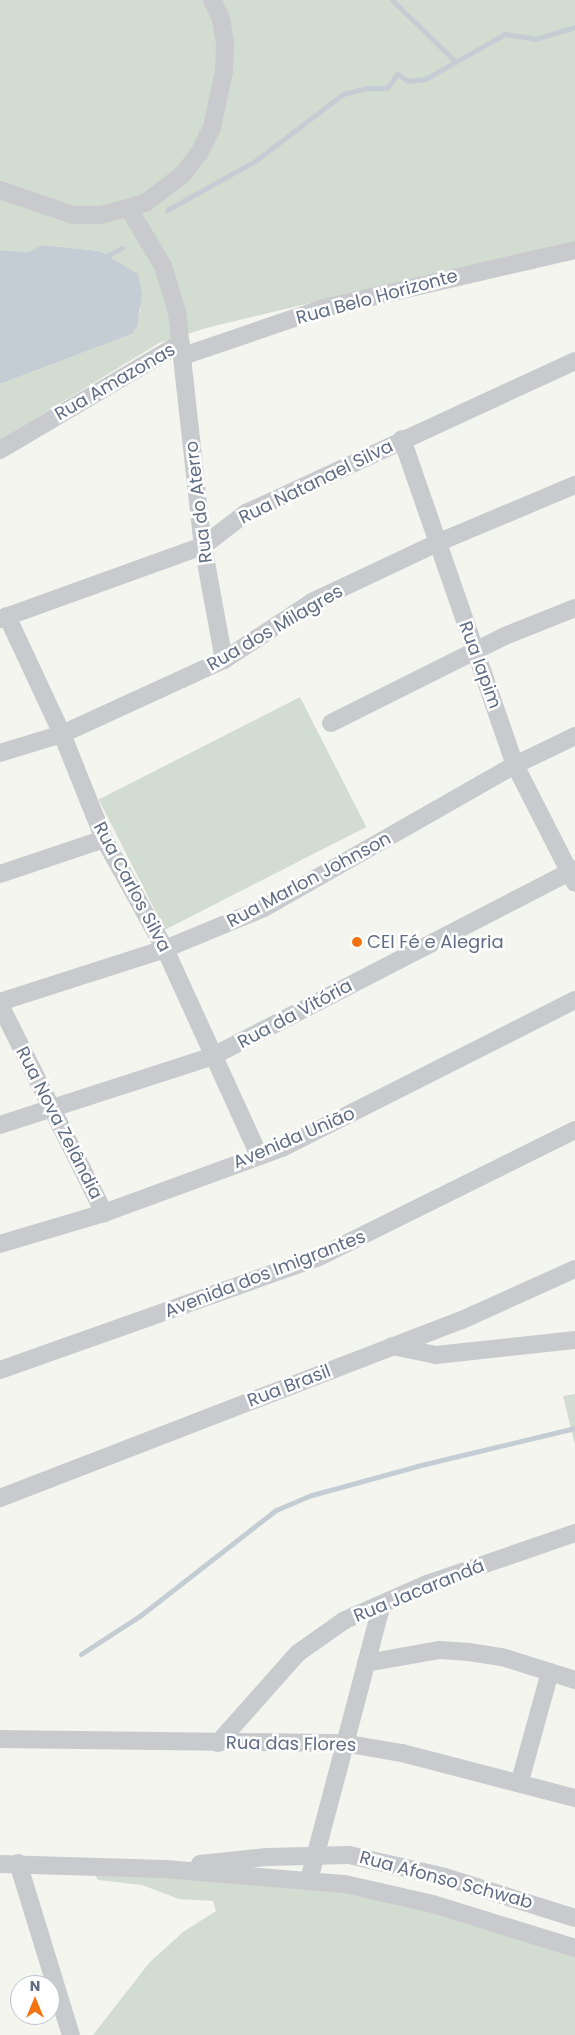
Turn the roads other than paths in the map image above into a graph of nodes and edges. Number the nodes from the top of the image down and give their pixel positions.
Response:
1 (212, 0) edge
2 (0, 190) edge
3 (129, 209) junction
4 (575, 250) edge
5 (182, 350) junction
6 (575, 361) edge
7 (402, 440) junction
8 (0, 450) edge
9 (575, 486) edge
10 (437, 542) junction
11 (203, 546) junction
12 (575, 608) edge
13 (3, 618) edge
14 (475, 651) junction
15 (224, 660) junction
16 (331, 723) dead end
17 (62, 734) junction
18 (575, 736) edge
19 (0, 753) edge
20 (515, 765) junction
21 (104, 839) junction
22 (0, 874) edge
23 (573, 874) edge
24 (165, 949) junction
25 (575, 1000) edge
26 (0, 1004) edge
27 (213, 1056) junction
28 (53, 1108) junction
29 (0, 1125) edge
30 (575, 1130) edge
31 (259, 1156) junction
32 (104, 1213) junction
33 (0, 1244) edge
34 (575, 1269) edge
35 (575, 1340) edge
36 (392, 1346) junction
37 (0, 1370) edge
38 (0, 1498) edge
39 (575, 1532) edge
40 (382, 1604) junction
41 (366, 1662) junction
42 (550, 1672) junction
43 (575, 1680) edge
44 (0, 1739) edge
45 (218, 1743) junction
46 (343, 1743) junction
47 (520, 1782) junction
48 (575, 1798) edge
49 (314, 1855) junction
50 (18, 1863) junction
51 (0, 1864) edge
52 (165, 1869) junction
53 (309, 1880) junction
54 (575, 1918) edge
55 (575, 1948) edge
56 (71, 2035) edge

1 - 3 street
2 - 3 street
3 - 5 street, Rua Amazonas
4 - 5 street, Rua Belo Horizonte
5 - 8 street, Rua Amazonas
5 - 11 street, Rua do Aterro
6 - 7 street, Rua Natanael Silva
7 - 10 street, Rua Iapim
7 - 11 street, Rua Natanael Silva
9 - 10 street, Rua dos Milagres
10 - 14 street, Rua Iapim
10 - 15 street, Rua dos Milagres
11 - 13 street, Rua Natanael Silva
11 - 15 street, Rua do Aterro
12 - 14 street
13 - 17 street, Rua Carlos Silva
14 - 16 street
14 - 20 street, Rua Iapim
15 - 17 street, Rua dos Milagres
17 - 19 street, Rua dos Milagres
17 - 21 street, Rua Carlos Silva
18 - 20 street, Rua Marlon Johnson
20 - 23 street, Rua Iapim
20 - 24 street, Rua Marlon Johnson
21 - 22 street
21 - 24 street, Rua Carlos Silva
23 - 27 street, Rua da Vitória
24 - 26 street, Rua Marlon Johnson
24 - 27 street, Rua Carlos Silva
25 - 31 street, Avenida União
26 - 28 street, Rua Nova Zelândia
27 - 28 street, Rua da Vitória
27 - 31 street, Rua Carlos Silva
28 - 29 street, Rua da Vitória
28 - 32 street, Rua Nova Zelândia
30 - 37 street, Avenida dos Imigrantes
31 - 32 street, Avenida União
32 - 33 street, Avenida União
34 - 36 street, Rua Brasil
35 - 36 street
36 - 38 street, Rua Brasil
39 - 40 street, Rua Jacarandá
40 - 41 street
40 - 45 street, Rua Jacarandá
41 - 42 street
41 - 46 street
42 - 43 street
42 - 47 street
44 - 45 street, Rua das Flores
45 - 46 street, Rua das Flores
46 - 47 street, Rua das Flores
46 - 49 street
47 - 48 street, Rua das Flores
49 - 52 street, Rua Afonso Schwab
49 - 53 street
49 - 54 street, Rua Afonso Schwab
50 - 51 street, Rua Afonso Schwab
50 - 52 street, Rua Afonso Schwab
50 - 56 street
52 - 53 street, Rua Afonso Schwab
53 - 55 street, Rua Afonso Schwab

